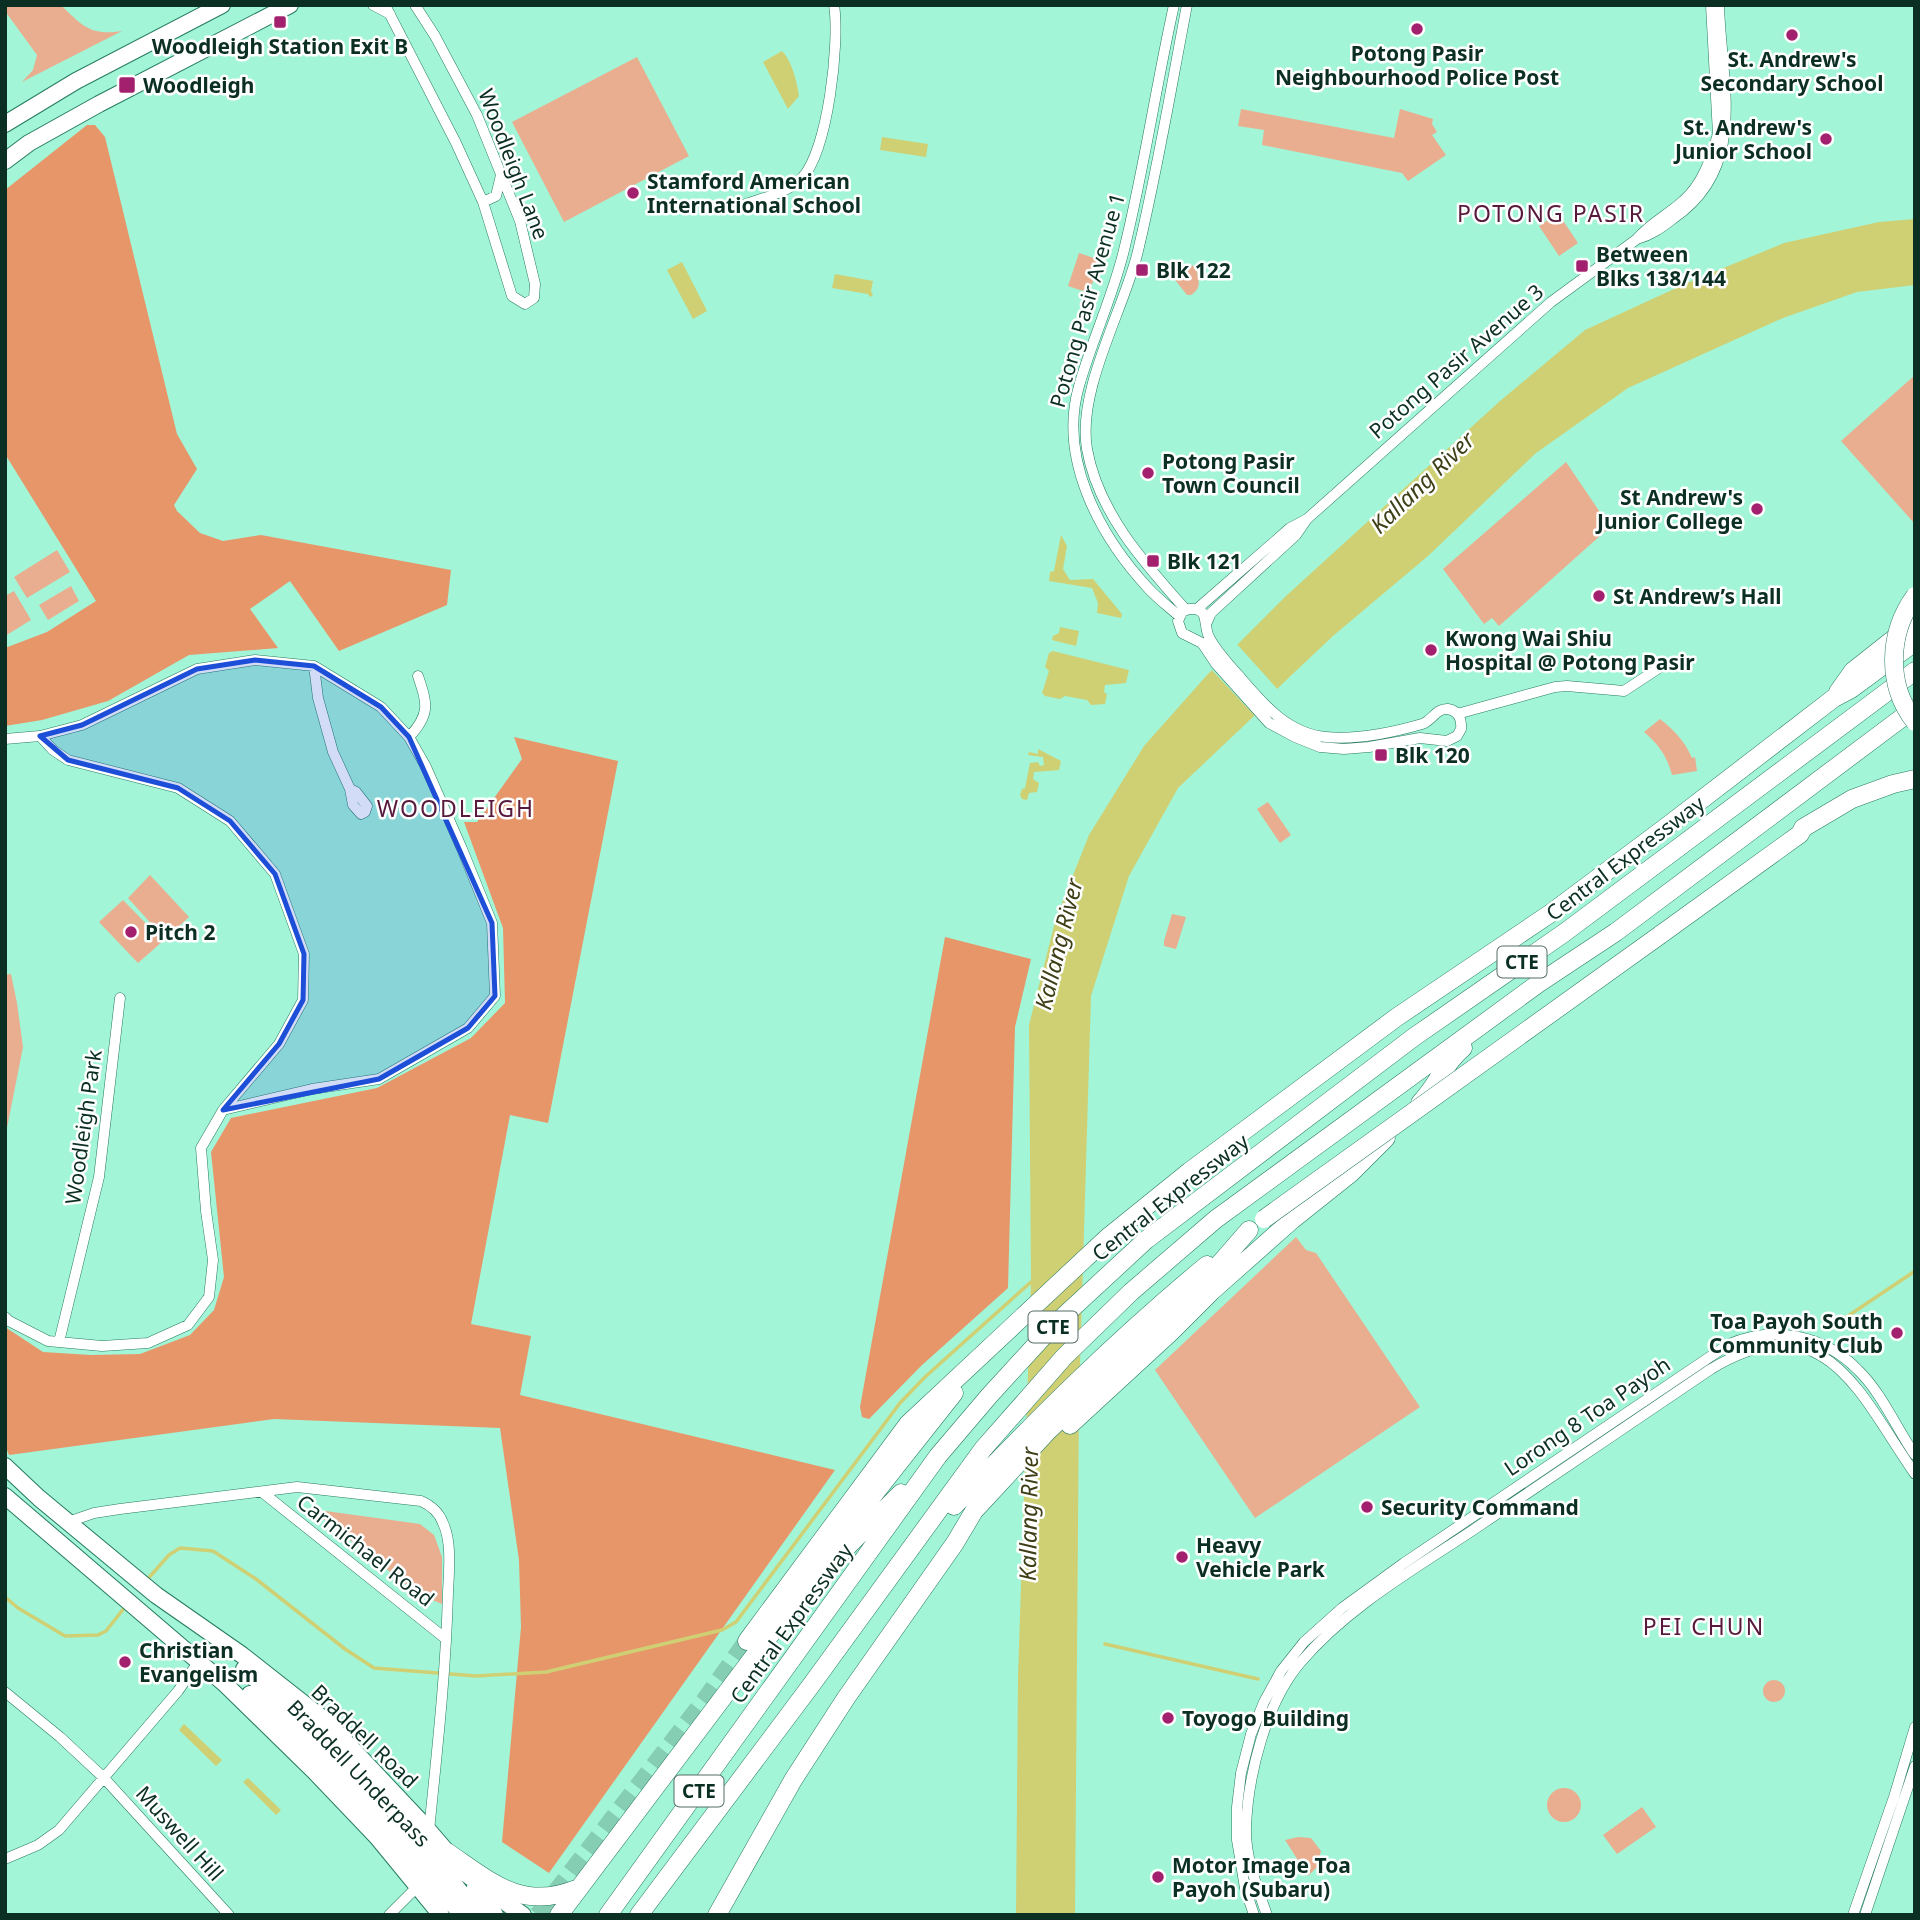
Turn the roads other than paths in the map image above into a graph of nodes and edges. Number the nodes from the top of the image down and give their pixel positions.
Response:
1 (222, 5) edge
2 (290, 5) edge
3 (373, 5) edge
4 (415, 5) edge
5 (834, 5) edge
6 (1174, 5) edge
7 (1187, 5) edge
8 (1711, 5) edge
9 (1719, 5) edge
10 (388, 10) edge
11 (5, 124) edge
12 (5, 160) edge
13 (501, 175) junction
14 (483, 202) junction
15 (743, 205) dead end
16 (1637, 239) junction
17 (1307, 519) junction
18 (1915, 596) edge
19 (1197, 609) junction
20 (1182, 613) junction
21 (1915, 622) edge
22 (1203, 633) junction
23 (1915, 642) edge
24 (314, 666) junction
25 (1662, 666) dead end
26 (1915, 671) edge
27 (418, 676) dead end
28 (1834, 698) junction
29 (1915, 708) edge
30 (1457, 713) junction
31 (1273, 719) junction
32 (1431, 721) junction
33 (1915, 722) edge
34 (40, 736) junction
35 (409, 737) junction
36 (1437, 738) junction
37 (5, 740) edge
38 (1915, 779) edge
39 (350, 789) dead end
40 (1915, 791) edge
41 (1800, 834) junction
42 (1539, 983) junction
43 (120, 998) dead end
44 (223, 1110) junction
45 (5, 1317) edge
46 (1163, 1321) junction
47 (59, 1342) junction
48 (995, 1345) junction
49 (1915, 1455) edge
50 (938, 1456) junction
51 (5, 1466) edge
52 (1915, 1474) edge
53 (262, 1492) junction
54 (5, 1496) edge
55 (68, 1522) junction
56 (908, 1554) junction
57 (807, 1586) junction
58 (138, 1595) junction
59 (446, 1639) junction
60 (747, 1641) tunnel mouth
61 (199, 1661) junction
62 (5, 1692) edge
63 (1915, 1727) edge
64 (1915, 1766) edge
65 (103, 1777) junction
66 (429, 1831) junction
67 (447, 1852) junction
68 (5, 1859) edge
69 (466, 1874) junction
70 (418, 1886) junction
71 (576, 1889) junction
72 (229, 1915) edge
73 (389, 1915) edge
74 (441, 1915) edge
75 (462, 1915) edge
76 (479, 1915) edge
77 (495, 1915) edge
78 (523, 1915) edge
79 (559, 1915) edge
80 (608, 1915) edge
81 (639, 1915) edge
82 (717, 1915) edge
83 (1254, 1915) edge
84 (1267, 1915) edge
85 (1853, 1915) edge
86 (1865, 1915) edge

1 - 11 main road
2 - 12 main road
3 - 10 street
4 - 13 street, Woodleigh Lane
5 - 15 street
6 - 20 street, Potong Pasir Avenue 1
7 - 20 street, Potong Pasir Avenue 1
8 - 16 street, Potong Pasir Avenue 3
9 - 16 street, Potong Pasir Avenue 3
10 - 14 street, Woodleigh Lane
13 - 14 street
13 - 14 street, Woodleigh Lane
16 - 17 street, Potong Pasir Avenue 3
17 - 19 street, Potong Pasir Avenue 3
17 - 22 street, Potong Pasir Avenue 3
18 - 33 highway, bridge
19 - 20 street
19 - 22 street, Potong Pasir Avenue 1
20 - 22 street, Potong Pasir Avenue 1
21 - 28 highway
22 - 31 street, Potong Pasir Avenue 1
23 - 28 highway
24 - 34 street
24 - 35 street
24 - 39 street
25 - 30 street
26 - 50 highway, Central Expressway / CTE
27 - 35 street
28 - 48 highway
29 - 42 highway, CTE
30 - 32 street, Potong Pasir Avenue 1
30 - 36 street, Potong Pasir Avenue 1
31 - 32 street, Potong Pasir Avenue 1
31 - 36 street, Potong Pasir Avenue 1
32 - 36 street
34 - 37 street
34 - 44 street
35 - 44 street
38 - 41 highway
40 - 41 highway
41 - 46 highway, bridge
42 - 46 highway
42 - 56 highway, CTE
43 - 47 street, Woodleigh Park
44 - 47 street
45 - 47 street
46 - 56 highway
46 - 82 highway
48 - 57 highway
48 - 60 highway
49 - 83 street, Lorong 8 Toa Payoh
50 - 57 highway
50 - 80 highway, Central Expressway / CTE
51 - 55 main road, Braddell Road
52 - 84 street, Lorong 8 Toa Payoh
53 - 55 street, Carmichael Road
53 - 59 street, Carmichael Road
53 - 59 street, Carmichael Road
54 - 58 main road, Braddell Underpass
55 - 58 main road, Braddell Road
56 - 81 highway, CTE
57 - 71 highway
58 - 61 main road, Braddell Road
58 - 66 main road, Braddell Road
58 - 75 main road, Braddell Underpass
58 - 76 main road, Braddell Underpass
59 - 66 street, Carmichael Road
61 - 65 street
61 - 70 main road, Braddell Road
62 - 65 street, Muswell Hill
63 - 85 street
64 - 86 street
65 - 68 street
65 - 72 street, Muswell Hill
66 - 67 main road, Braddell Road
67 - 69 main road, Braddell Road
67 - 71 highway
69 - 77 main road
69 - 78 main road, Braddell Road
70 - 73 street
70 - 74 main road, Braddell Road
71 - 79 highway

